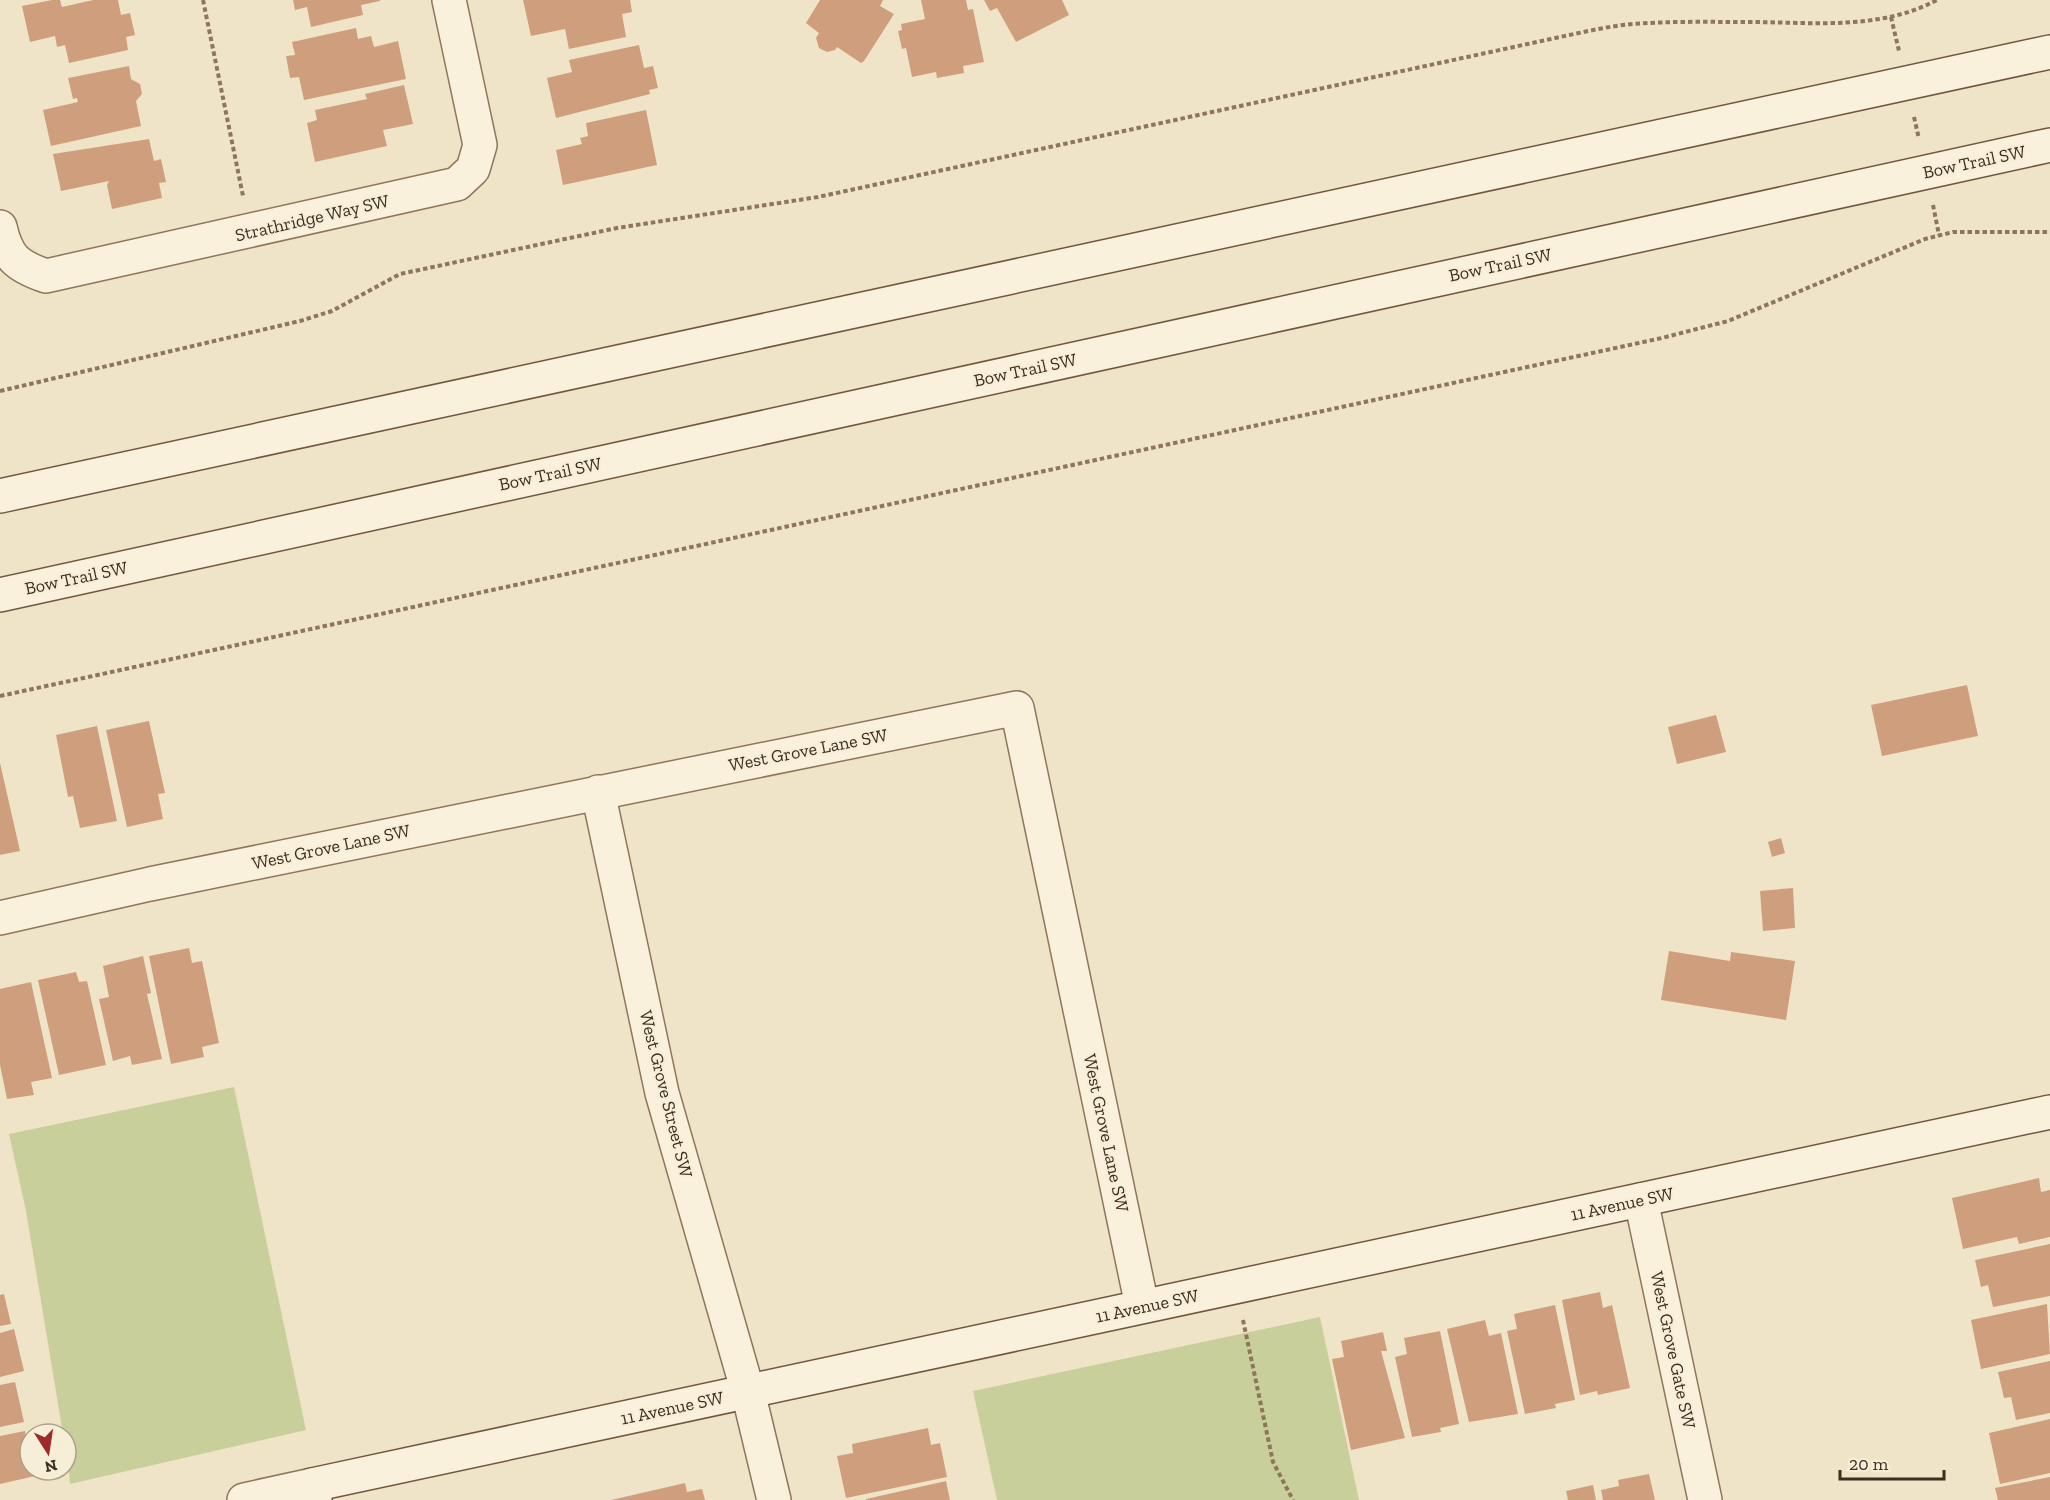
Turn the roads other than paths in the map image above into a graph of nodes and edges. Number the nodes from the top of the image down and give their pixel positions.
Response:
1 (449, 0) edge
2 (2050, 52) edge
3 (2050, 146) edge
4 (0, 227) edge
5 (0, 496) edge
6 (0, 595) edge
7 (598, 792) junction
8 (0, 918) edge
9 (2050, 1112) edge
10 (1641, 1200) junction
11 (1142, 1306) junction
12 (748, 1392) junction
13 (314, 1493) edge
14 (244, 1500) edge
15 (774, 1500) edge
16 (1705, 1500) edge

1 - 4 street, Strathridge Way SW
2 - 5 street
3 - 6 street, Bow Trail SW
7 - 8 street, West Grove Lane SW
7 - 11 street, West Grove Lane SW
7 - 12 street, West Grove Street SW
9 - 10 street, 11 Avenue SW
10 - 11 street, 11 Avenue SW
10 - 16 street, West Grove Gate SW
11 - 12 street, 11 Avenue SW
12 - 13 street, 11 Avenue SW
12 - 15 street, West Grove Street SW
13 - 14 street, 11 Avenue SW

